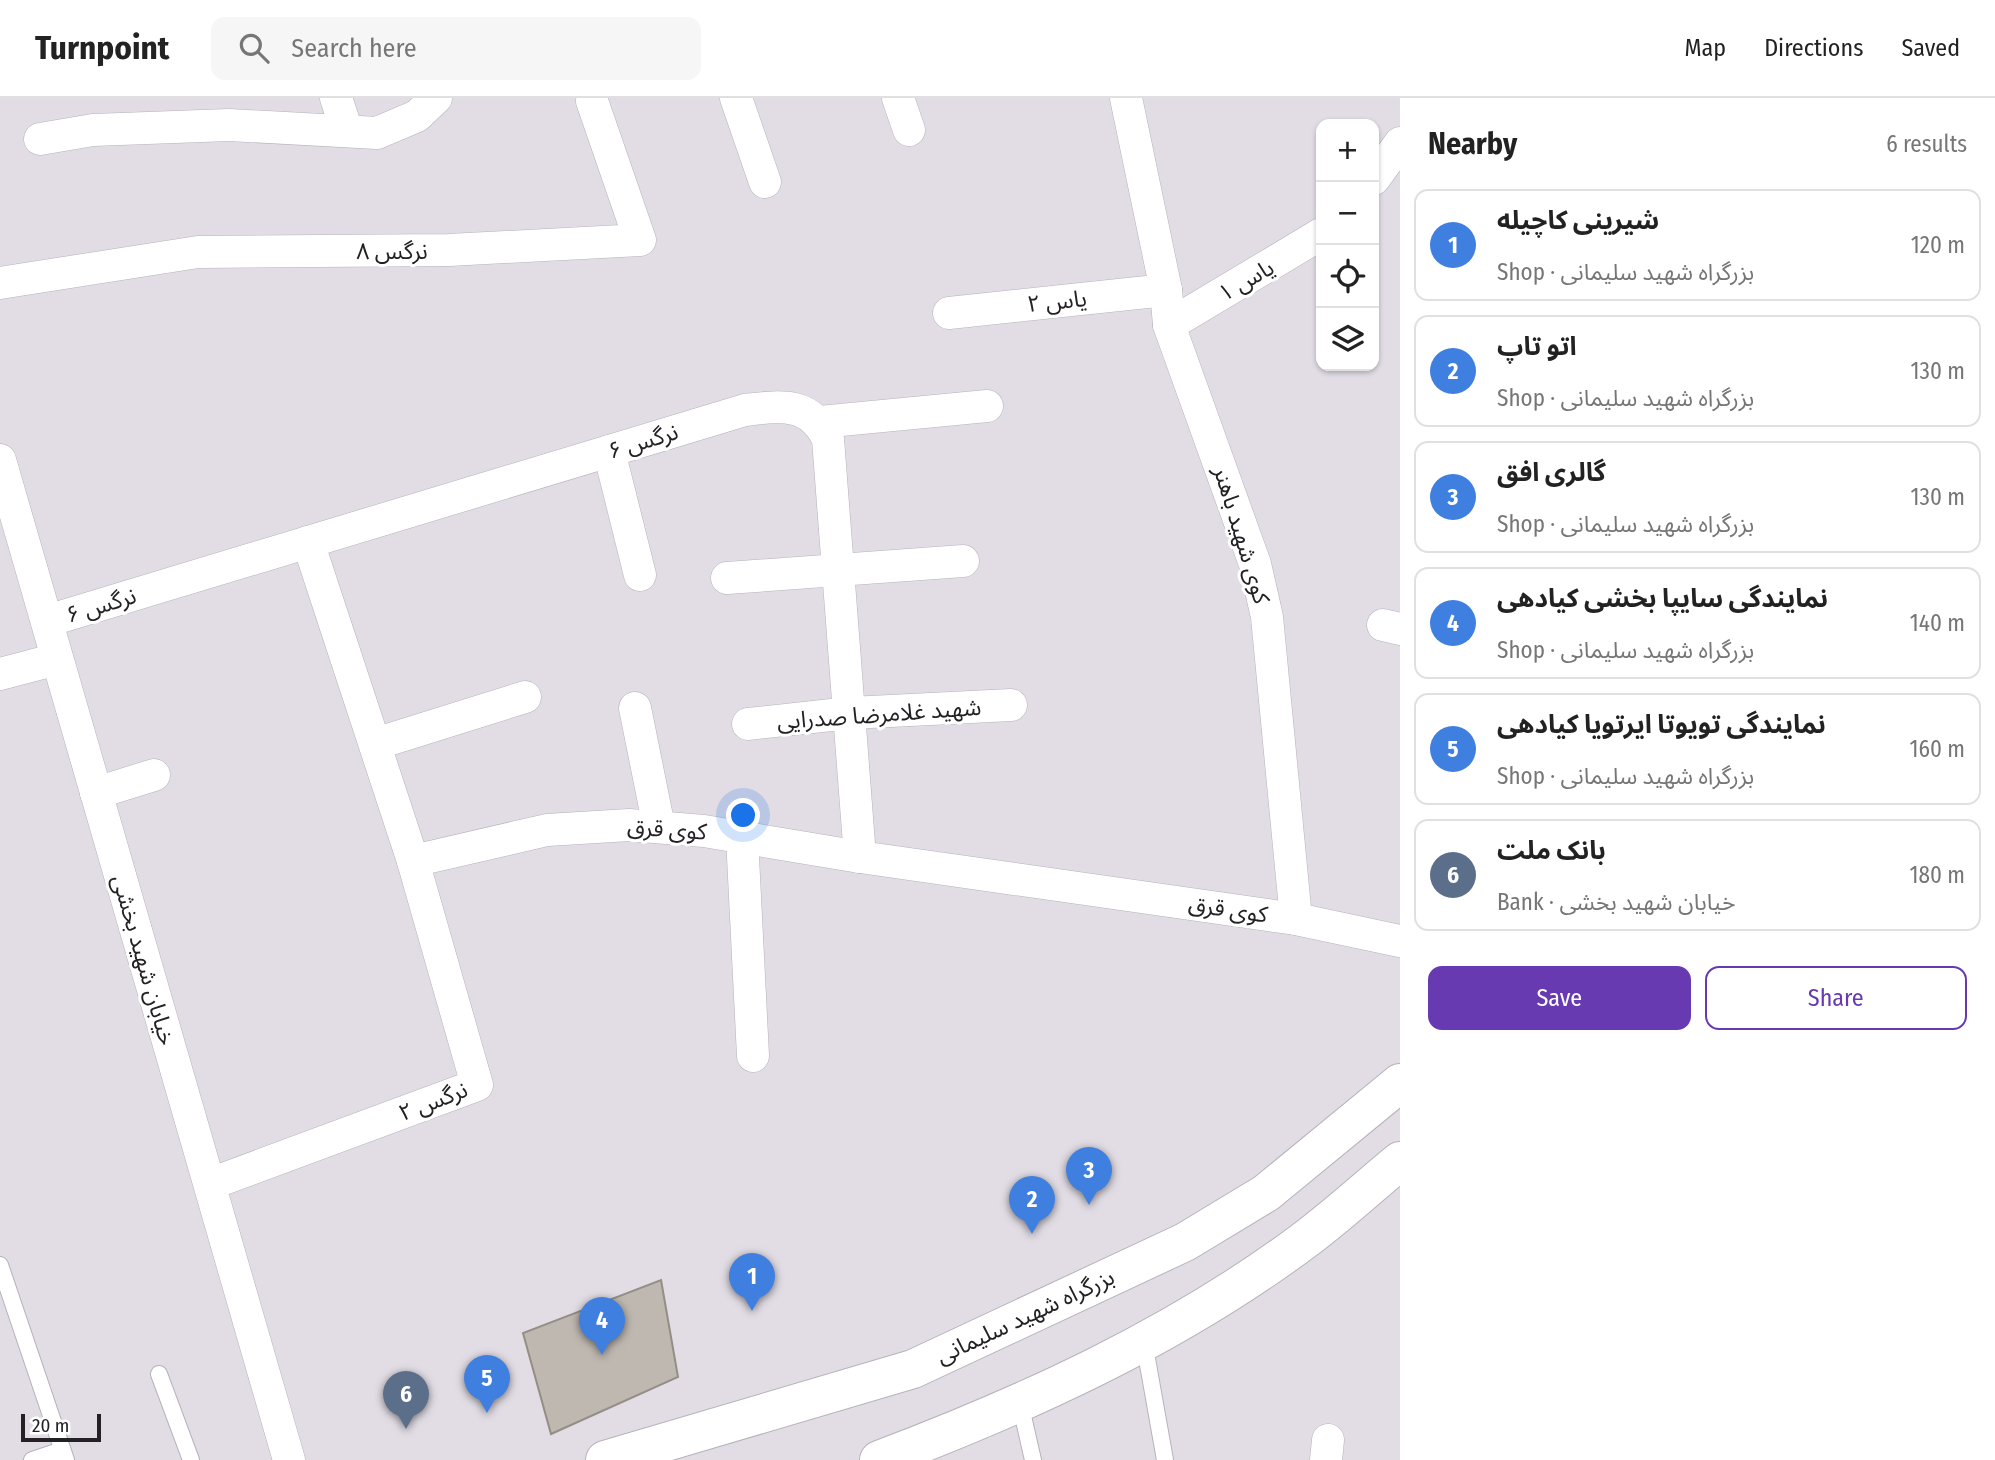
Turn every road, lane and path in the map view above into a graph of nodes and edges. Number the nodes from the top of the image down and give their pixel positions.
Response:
1 (336, 98) edge
2 (436, 98) edge
3 (736, 98) edge
4 (898, 98) edge
5 (1126, 98) edge
6 (592, 101) dead end
7 (909, 130) dead end
8 (347, 131) junction
9 (40, 139) dead end
10 (1400, 143) edge
11 (1379, 172) edge
12 (765, 182) dead end
13 (1316, 236) edge
14 (0, 283) edge
15 (1166, 290) junction
16 (949, 313) dead end
17 (1169, 325) junction
18 (987, 406) dead end
19 (820, 422) junction
20 (609, 451) junction
21 (0, 460) edge
22 (309, 542) junction
23 (963, 561) dead end
24 (838, 572) junction
25 (640, 575) dead end
26 (727, 578) dead end
27 (47, 621) junction
28 (57, 660) junction
29 (0, 674) edge
30 (525, 697) dead end
31 (1011, 705) dead end
32 (635, 708) dead end
33 (850, 713) junction
34 (748, 724) dead end
35 (375, 744) junction
36 (154, 775) dead end
37 (96, 793) junction
38 (659, 827) junction
39 (742, 837) junction
40 (860, 857) junction
41 (413, 861) junction
42 (1296, 919) junction
43 (1400, 942) edge
44 (753, 1056) dead end
45 (1400, 1083) edge
46 (1400, 1161) edge
47 (210, 1184) junction
48 (0, 1265) edge
49 (1144, 1342) junction
50 (159, 1374) dead end
51 (1020, 1403) junction
52 (64, 1455) edge
53 (32, 1460) edge
54 (191, 1460) edge
55 (289, 1460) edge
56 (605, 1460) edge
57 (879, 1460) edge
58 (1033, 1460) edge
59 (1165, 1460) edge

1 - 8 street
2 - 8 street
3 - 12 street
4 - 7 street
5 - 15 street, کوی شهید باهنر
6 - 14 street, نرگس ۸
8 - 9 street
10 - 11 street
13 - 17 street, یاس ۱
15 - 16 street, یاس ۲
15 - 17 street, کوی شهید باهنر
17 - 42 street, کوی شهید باهنر
18 - 19 street
19 - 20 street, نرگس ۶
19 - 24 street
20 - 22 street, نرگس ۶
20 - 25 street
21 - 27 street, خیابان شهید بخشی
22 - 27 street, نرگس ۶
22 - 35 street
23 - 24 street
24 - 26 street
24 - 33 street
27 - 28 street, خیابان شهید بخشی
28 - 29 street
28 - 37 street, خیابان شهید بخشی
30 - 35 street
31 - 33 street, شهید غلامرضا صدرایی
32 - 38 street
33 - 34 street, شهید غلامرضا صدرایی
33 - 40 street
35 - 41 street
36 - 37 street
37 - 47 street, خیابان شهید بخشی
38 - 39 street, کوی قرق
38 - 41 street, کوی قرق
39 - 40 street, کوی قرق
39 - 44 street
40 - 42 street, کوی قرق
41 - 47 street, نرگس ۲
42 - 43 street
45 - 56 highway, بزرگراه شهید سلیمانی
46 - 49 highway
47 - 55 street, خیابان شهید بخشی
48 - 52 lane
49 - 51 highway
49 - 59 lane
50 - 54 lane
51 - 57 highway
51 - 58 lane
52 - 53 lane

